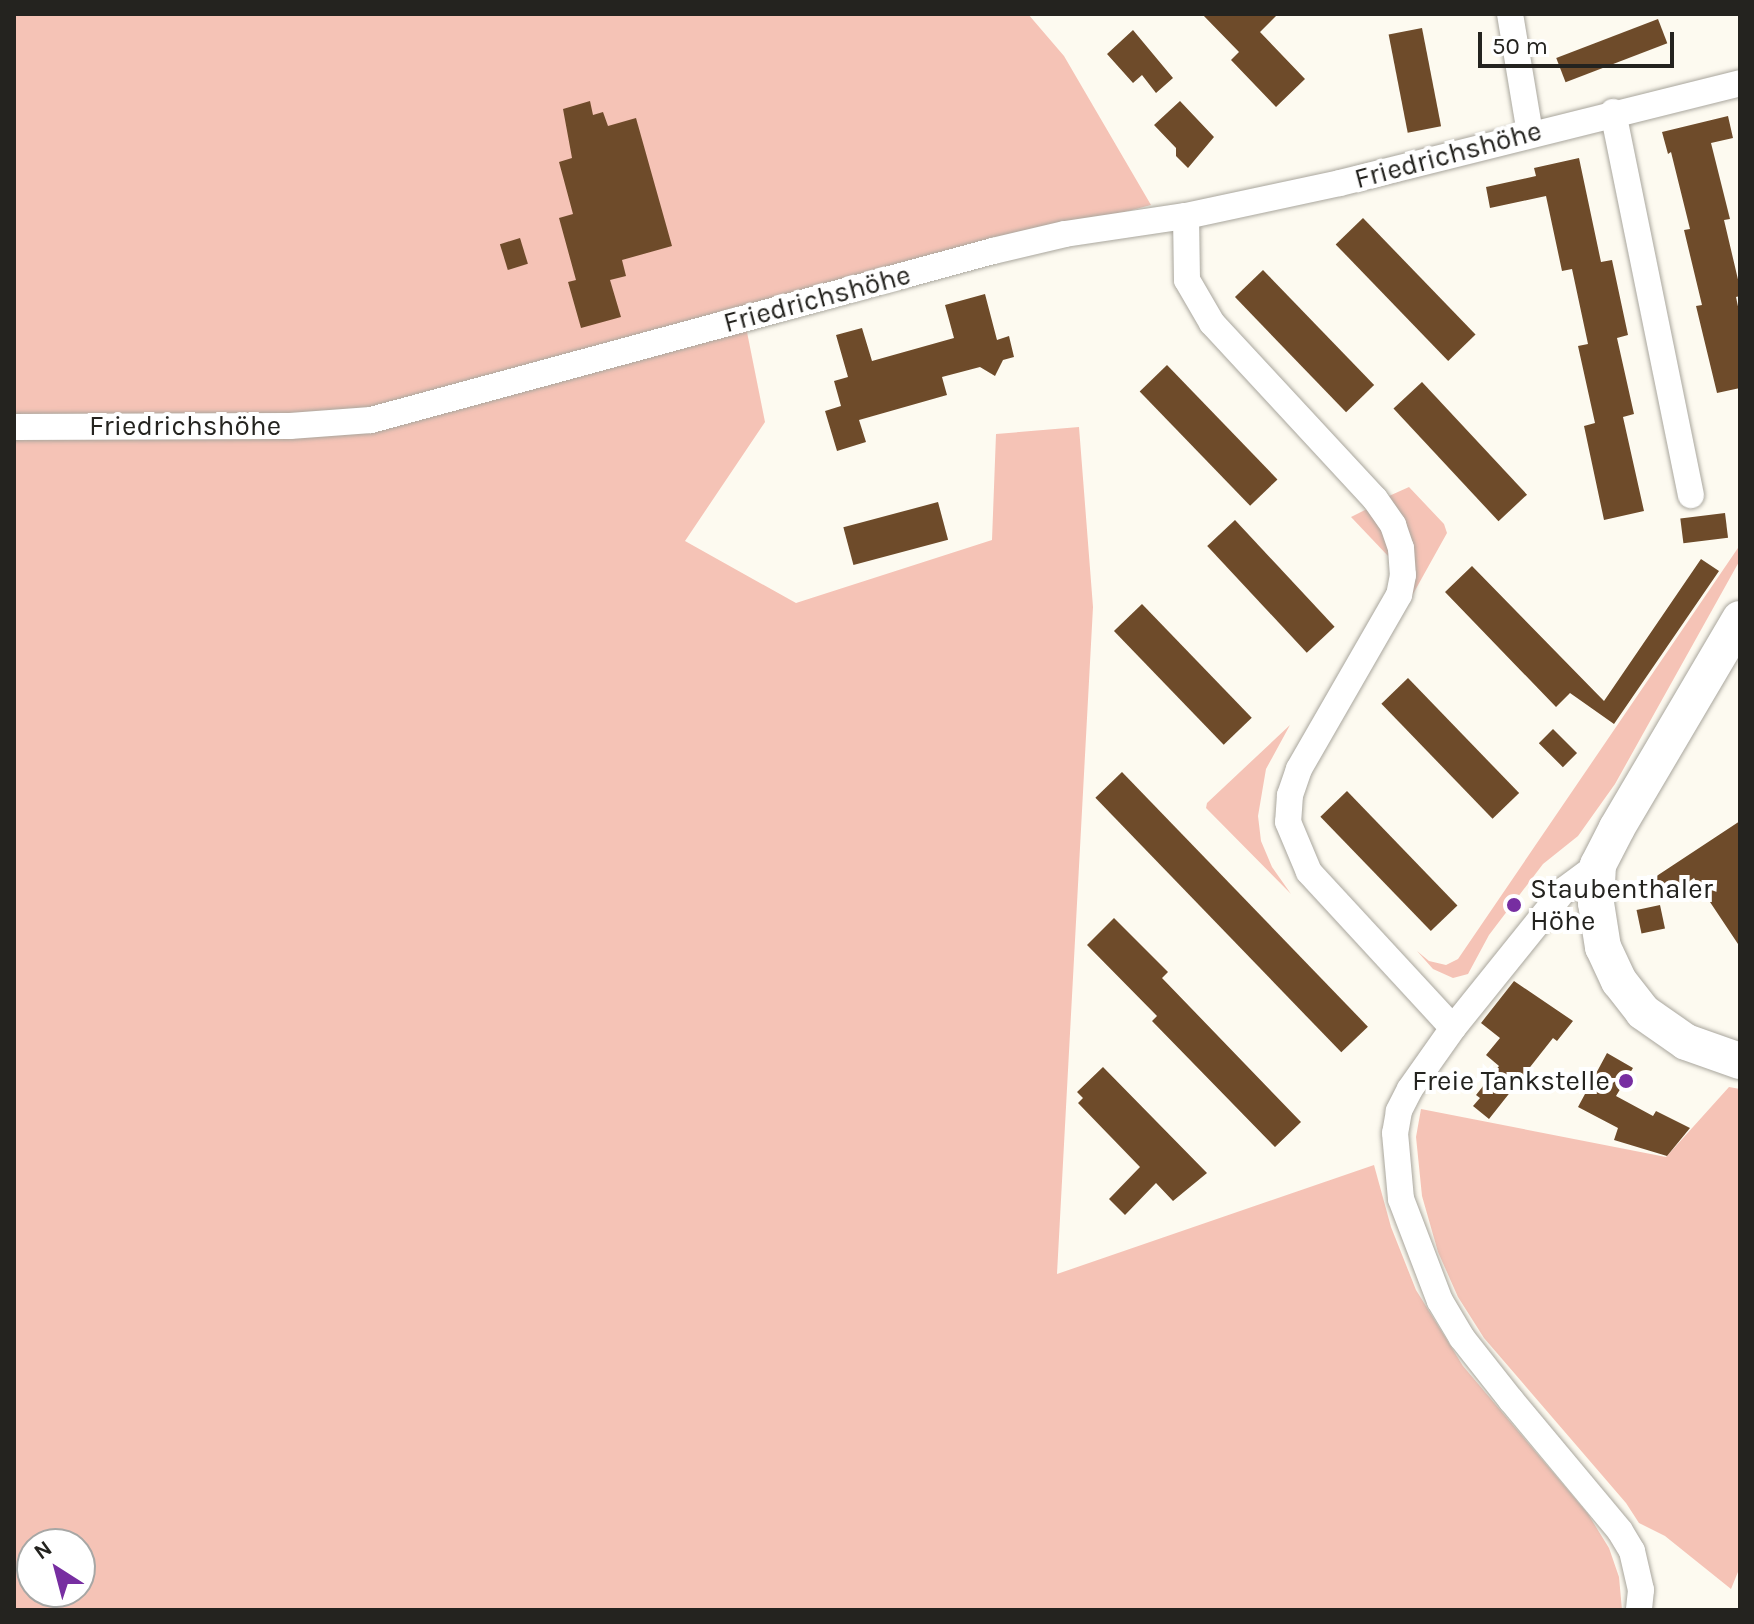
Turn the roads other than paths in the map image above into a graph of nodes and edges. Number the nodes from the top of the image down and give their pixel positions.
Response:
1 (1510, 14) edge
2 (1740, 83) edge
3 (1613, 112) junction
4 (1530, 133) junction
5 (1186, 216) junction
6 (14, 427) edge
7 (1691, 495) dead end
8 (1740, 619) edge
9 (1598, 865) junction
10 (1453, 1028) junction
11 (1740, 1061) edge
12 (1639, 1610) edge

1 - 4 street
2 - 3 street, Friedrichshöhe
3 - 4 street, Friedrichshöhe
3 - 7 street
4 - 5 street, Friedrichshöhe
5 - 6 street, Friedrichshöhe
5 - 10 street
8 - 9 main road
9 - 10 street
9 - 11 main road
10 - 12 street

